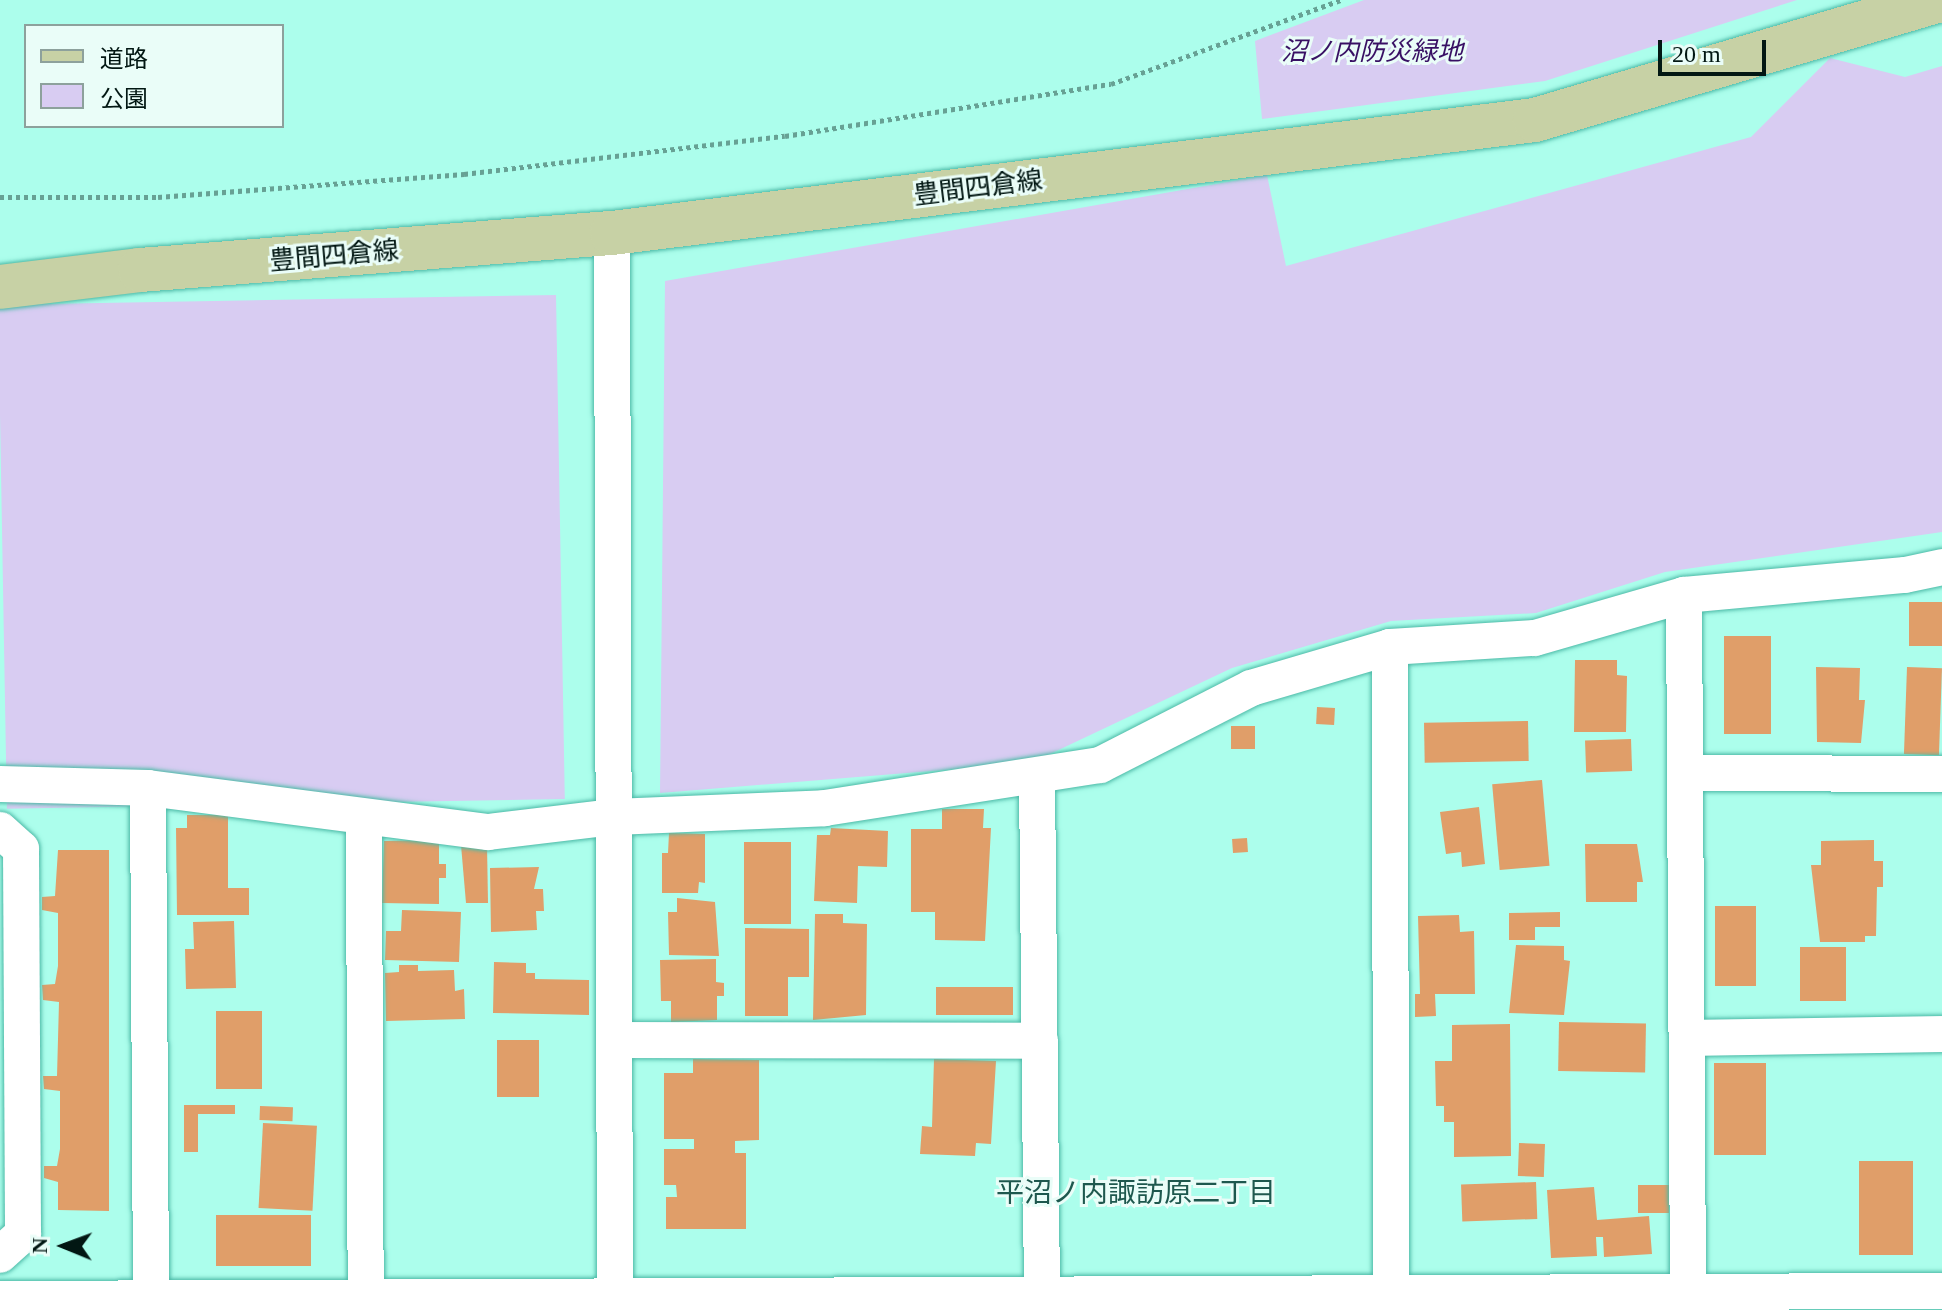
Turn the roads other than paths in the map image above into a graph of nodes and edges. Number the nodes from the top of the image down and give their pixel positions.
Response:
1 (1940, 0) edge
2 (612, 233) junction
3 (0, 287) edge
4 (1942, 567) edge
5 (1684, 595) junction
6 (1390, 647) junction
7 (1685, 773) junction
8 (1942, 774) edge
9 (1037, 776) junction
10 (0, 784) edge
11 (148, 788) junction
12 (614, 817) junction
13 (364, 818) junction
14 (0, 830) edge
15 (1942, 1034) edge
16 (1687, 1038) junction
17 (615, 1040) junction
18 (1040, 1041) junction
19 (0, 1255) edge
20 (1391, 1290) junction
21 (1688, 1291) junction
22 (1942, 1291) edge
23 (1042, 1293) junction
24 (151, 1297) junction
25 (0, 1299) edge
26 (1463, 1300) edge
27 (1196, 1301) edge
28 (615, 1303) edge
29 (915, 1303) edge
30 (366, 1304) edge

1 - 2 main road, 豊間四倉線
2 - 3 main road, 豊間四倉線
2 - 12 street
4 - 5 street
5 - 6 street
5 - 7 street
6 - 9 street
6 - 20 street
7 - 8 street
7 - 16 street
9 - 12 street
9 - 18 street
10 - 11 street
11 - 13 street
11 - 24 street
12 - 13 street
12 - 17 street
13 - 30 street
14 - 19 street
15 - 16 street
16 - 21 street
17 - 18 street
17 - 28 street
18 - 23 street
20 - 26 street
20 - 27 street
21 - 22 street
21 - 26 street
23 - 27 street
23 - 29 street
24 - 25 street
24 - 30 street
28 - 29 street
28 - 30 street

